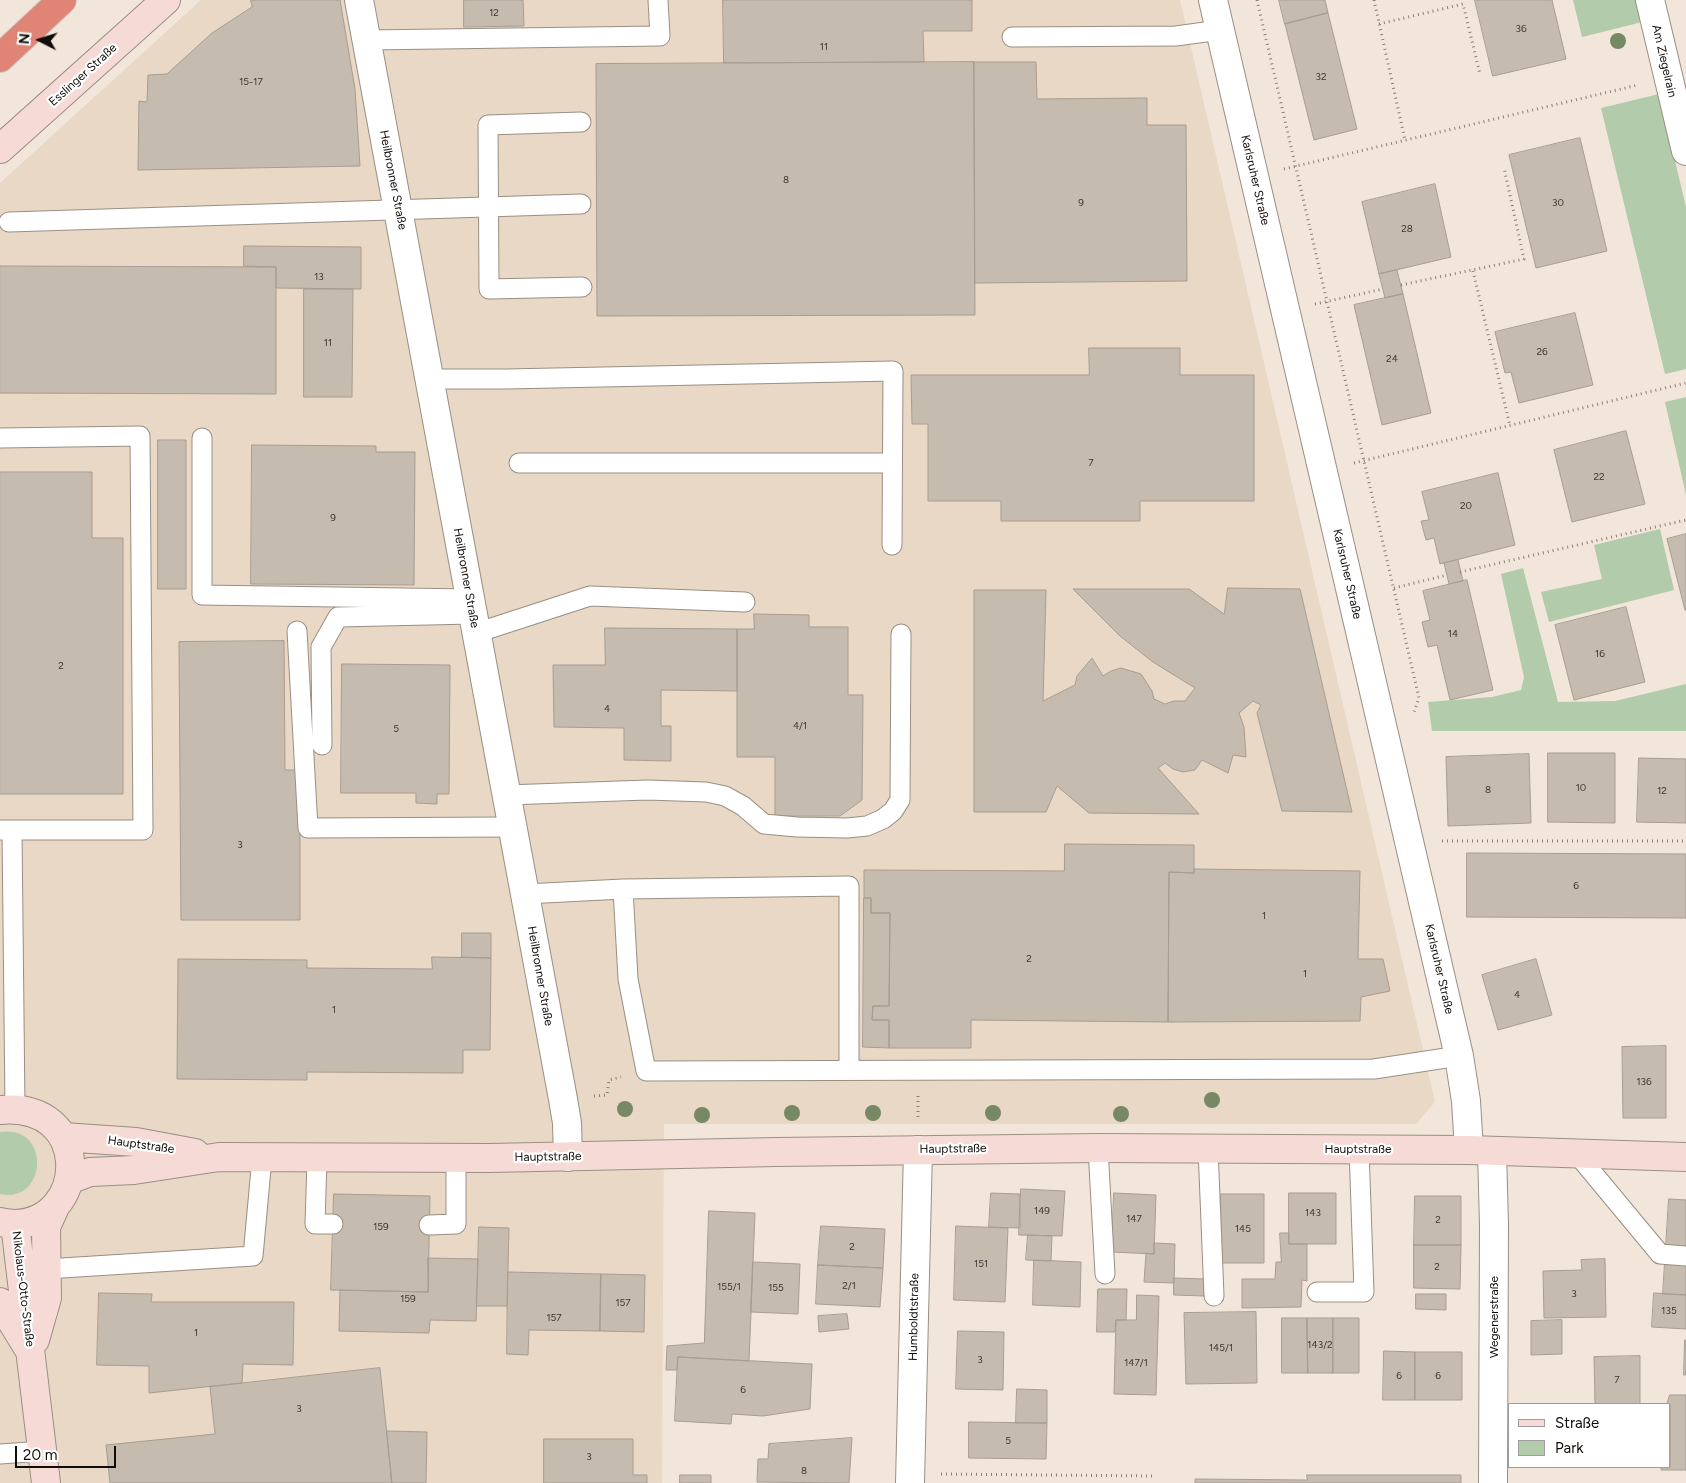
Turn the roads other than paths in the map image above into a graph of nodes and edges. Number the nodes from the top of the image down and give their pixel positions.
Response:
1 (62, 0) edge
2 (166, 0) edge
3 (359, 0) edge
4 (658, 0) edge
5 (1213, 0) edge
6 (1650, 0) edge
7 (1220, 30) junction
8 (1012, 37) dead end
9 (367, 40) junction
10 (0, 58) edge
11 (581, 122) dead end
12 (0, 149) edge
13 (1686, 151) edge
14 (581, 204) dead end
15 (489, 208) junction
16 (398, 211) junction
17 (9, 222) dead end
18 (582, 287) dead end
19 (429, 379) junction
20 (0, 438) edge
21 (202, 438) dead end
22 (519, 463) dead end
23 (891, 463) junction
24 (892, 545) dead end
25 (745, 602) dead end
26 (473, 615) junction
27 (297, 632) dead end
28 (901, 634) dead end
29 (322, 745) dead end
30 (506, 795) junction
31 (512, 827) junction
32 (6, 830) edge
33 (623, 889) junction
34 (525, 894) junction
35 (1459, 1056) junction
36 (849, 1070) junction
37 (8, 1109) edge
38 (63, 1137) junction
39 (1098, 1148) junction
40 (1208, 1148) junction
41 (1359, 1149) junction
42 (918, 1150) junction
43 (1481, 1151) junction
44 (1577, 1154) junction
45 (568, 1157) junction
46 (1686, 1157) edge
47 (219, 1158) junction
48 (262, 1158) junction
49 (456, 1158) junction
50 (317, 1159) junction
51 (69, 1180) junction
52 (56, 1205) junction
53 (8, 1223) edge
54 (333, 1224) dead end
55 (429, 1225) dead end
56 (1686, 1256) edge
57 (46, 1269) junction
58 (1105, 1274) dead end
59 (1317, 1292) dead end
60 (1214, 1296) dead end
61 (0, 1302) edge
62 (32, 1353) junction
63 (43, 1451) junction
64 (0, 1454) edge
65 (910, 1478) edge
66 (46, 1483) edge
67 (1493, 1483) edge

1 - 10 highway
2 - 12 main road, Esslinger Straße
3 - 9 street, Heilbronner Straße
4 - 9 lane
5 - 7 street, Karlsruher Straße
6 - 13 street, Am Ziegelrain
7 - 8 lane
7 - 35 street, Karlsruher Straße
9 - 16 street, Heilbronner Straße
11 - 15 lane
14 - 15 lane
15 - 16 lane
15 - 18 lane
16 - 17 lane
16 - 19 street, Heilbronner Straße
19 - 23 lane
19 - 26 street, Heilbronner Straße
20 - 32 lane
21 - 26 lane
22 - 23 lane
23 - 24 lane
25 - 26 lane
26 - 29 lane
26 - 30 street, Heilbronner Straße
27 - 31 lane
28 - 30 lane
30 - 31 street, Heilbronner Straße
31 - 34 street, Heilbronner Straße
32 - 37 lane
33 - 34 lane
33 - 36 lane
33 - 36 lane
34 - 45 street, Heilbronner Straße
35 - 36 lane
35 - 43 street, Karlsruher Straße
37 - 38 main road
38 - 47 main road, Hauptstraße
38 - 51 main road
39 - 40 main road, Hauptstraße
39 - 42 main road, Hauptstraße
39 - 58 lane
40 - 41 main road, Hauptstraße
40 - 60 lane
41 - 43 main road, Hauptstraße
41 - 59 lane
42 - 45 main road, Hauptstraße
42 - 65 street, Humboldtstraße
43 - 44 main road, Hauptstraße
43 - 67 street, Wegenerstraße
44 - 46 main road, Hauptstraße
44 - 56 lane
45 - 49 main road, Hauptstraße
47 - 48 main road, Hauptstraße
47 - 51 main road, Hauptstraße
48 - 50 main road, Hauptstraße
48 - 57 lane
49 - 50 main road, Hauptstraße
49 - 55 lane
50 - 54 lane
51 - 52 main road, Nikolaus-Otto-Straße
52 - 53 main road
52 - 57 main road, Nikolaus-Otto-Straße
53 - 62 main road, Nikolaus-Otto-Straße
57 - 62 main road, Nikolaus-Otto-Straße
61 - 62 main road
62 - 63 main road, Nikolaus-Otto-Straße
63 - 64 lane
63 - 66 main road, Nikolaus-Otto-Straße

